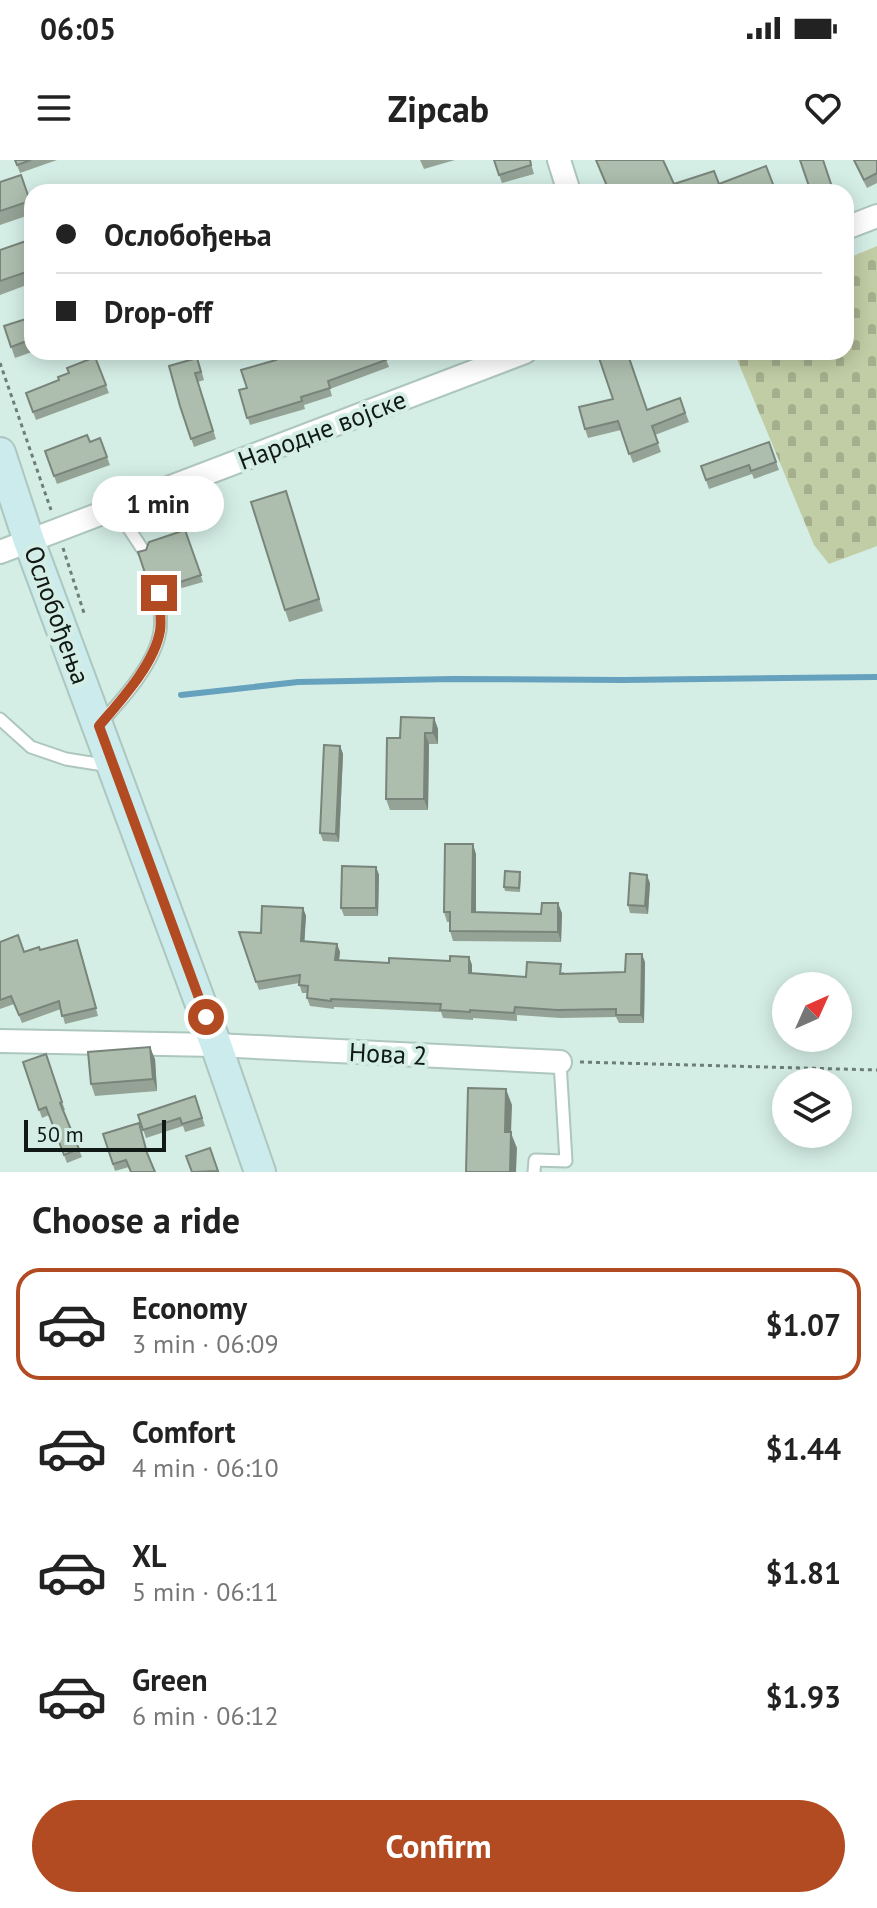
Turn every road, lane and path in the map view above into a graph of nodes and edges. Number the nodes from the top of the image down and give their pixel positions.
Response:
1 (559, 160) edge
2 (566, 184) edge
3 (877, 216) edge
4 (854, 225) edge
5 (504, 360) edge
6 (0, 453) edge
7 (116, 509) junction
8 (29, 541) junction
9 (143, 550) edge
10 (0, 552) edge
11 (159, 593) dead end
12 (0, 719) edge
13 (99, 726) junction
14 (113, 766) junction
15 (0, 1041) edge
16 (216, 1045) junction
17 (560, 1062) junction
18 (877, 1070) edge
19 (260, 1172) edge
20 (534, 1172) edge

1 - 2 street
3 - 4 street
5 - 7 street, Народне војске
6 - 8 main road, Ослобођења
7 - 8 street, Народне војске
7 - 9 lane
8 - 10 street, Народне војске
8 - 13 main road, Ослобођења
11 - 13 lane
12 - 14 lane
13 - 14 main road, Ослобођења
14 - 16 main road, Ослобођења
15 - 16 street, Нова 2
16 - 17 street, Нова 2
16 - 19 main road, Ослобођења
17 - 18 path
17 - 20 lane

